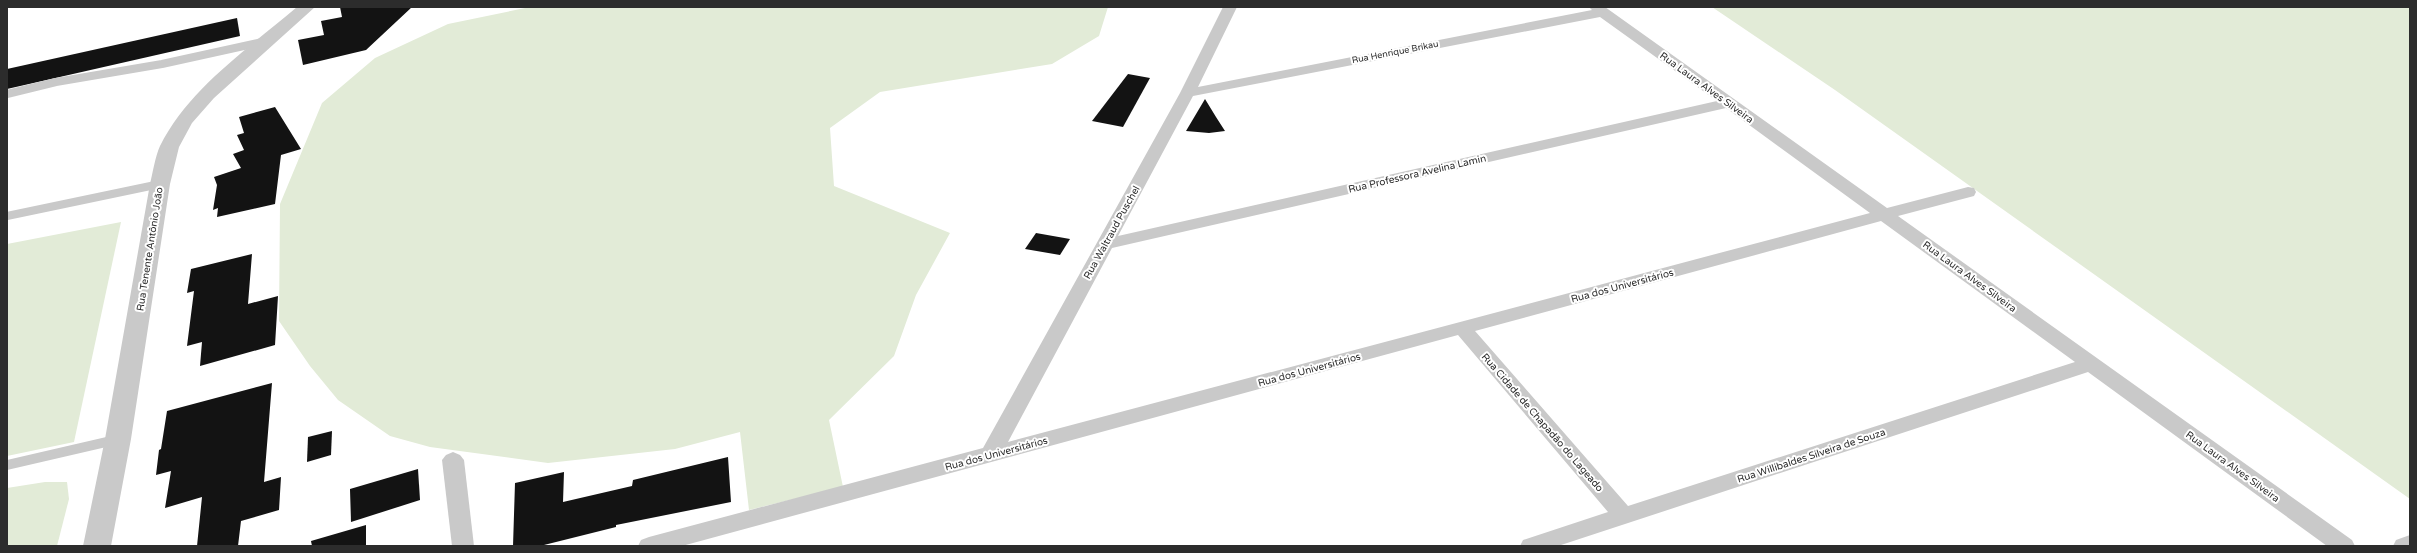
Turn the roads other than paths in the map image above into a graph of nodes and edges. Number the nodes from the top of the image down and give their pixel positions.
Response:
1 (307, 7) edge
2 (1230, 7) edge
3 (1599, 9) edge
4 (267, 41) junction
5 (1187, 93) junction
6 (7, 94) edge
7 (1729, 103) junction
8 (160, 184) junction
9 (1968, 192) dead end
10 (1884, 214) junction
11 (7, 216) edge
12 (1105, 244) junction
13 (1462, 328) junction
14 (2091, 364) junction
15 (118, 439) junction
16 (990, 455) junction
17 (452, 460) dead end
18 (7, 465) edge
19 (1624, 516) junction
20 (2410, 544) edge
21 (97, 546) edge
22 (464, 546) edge
23 (649, 546) edge
24 (1531, 546) edge
25 (2344, 546) edge
26 (2404, 546) edge

1 - 4 street, Rua Tenente Antônio João
2 - 5 street, Rua Waltraud Puschel
3 - 5 street, Rua Henrique Brikau
3 - 7 street, Rua Laura Alves Silveira
4 - 6 lane
4 - 8 street, Rua Tenente Antônio João
5 - 12 street, Rua Waltraud Puschel
7 - 10 street, Rua Laura Alves Silveira
7 - 12 street, Rua Professora Avelina Lamin
8 - 11 lane
8 - 15 street, Rua Tenente Antônio João
9 - 10 street, Rua dos Universitários
10 - 13 street, Rua dos Universitários
10 - 14 street, Rua Laura Alves Silveira
12 - 16 street, Rua Waltraud Puschel
13 - 16 street, Rua dos Universitários
13 - 19 street, Rua Cidade de Chapadão do Lageado
14 - 19 street, Rua Willibaldes Silveira de Souza
14 - 25 street, Rua Laura Alves Silveira
15 - 18 lane
15 - 21 street, Rua Tenente Antônio João
16 - 23 street, Rua dos Universitários
17 - 22 street
19 - 24 street, Rua Willibaldes Silveira de Souza
20 - 26 street

